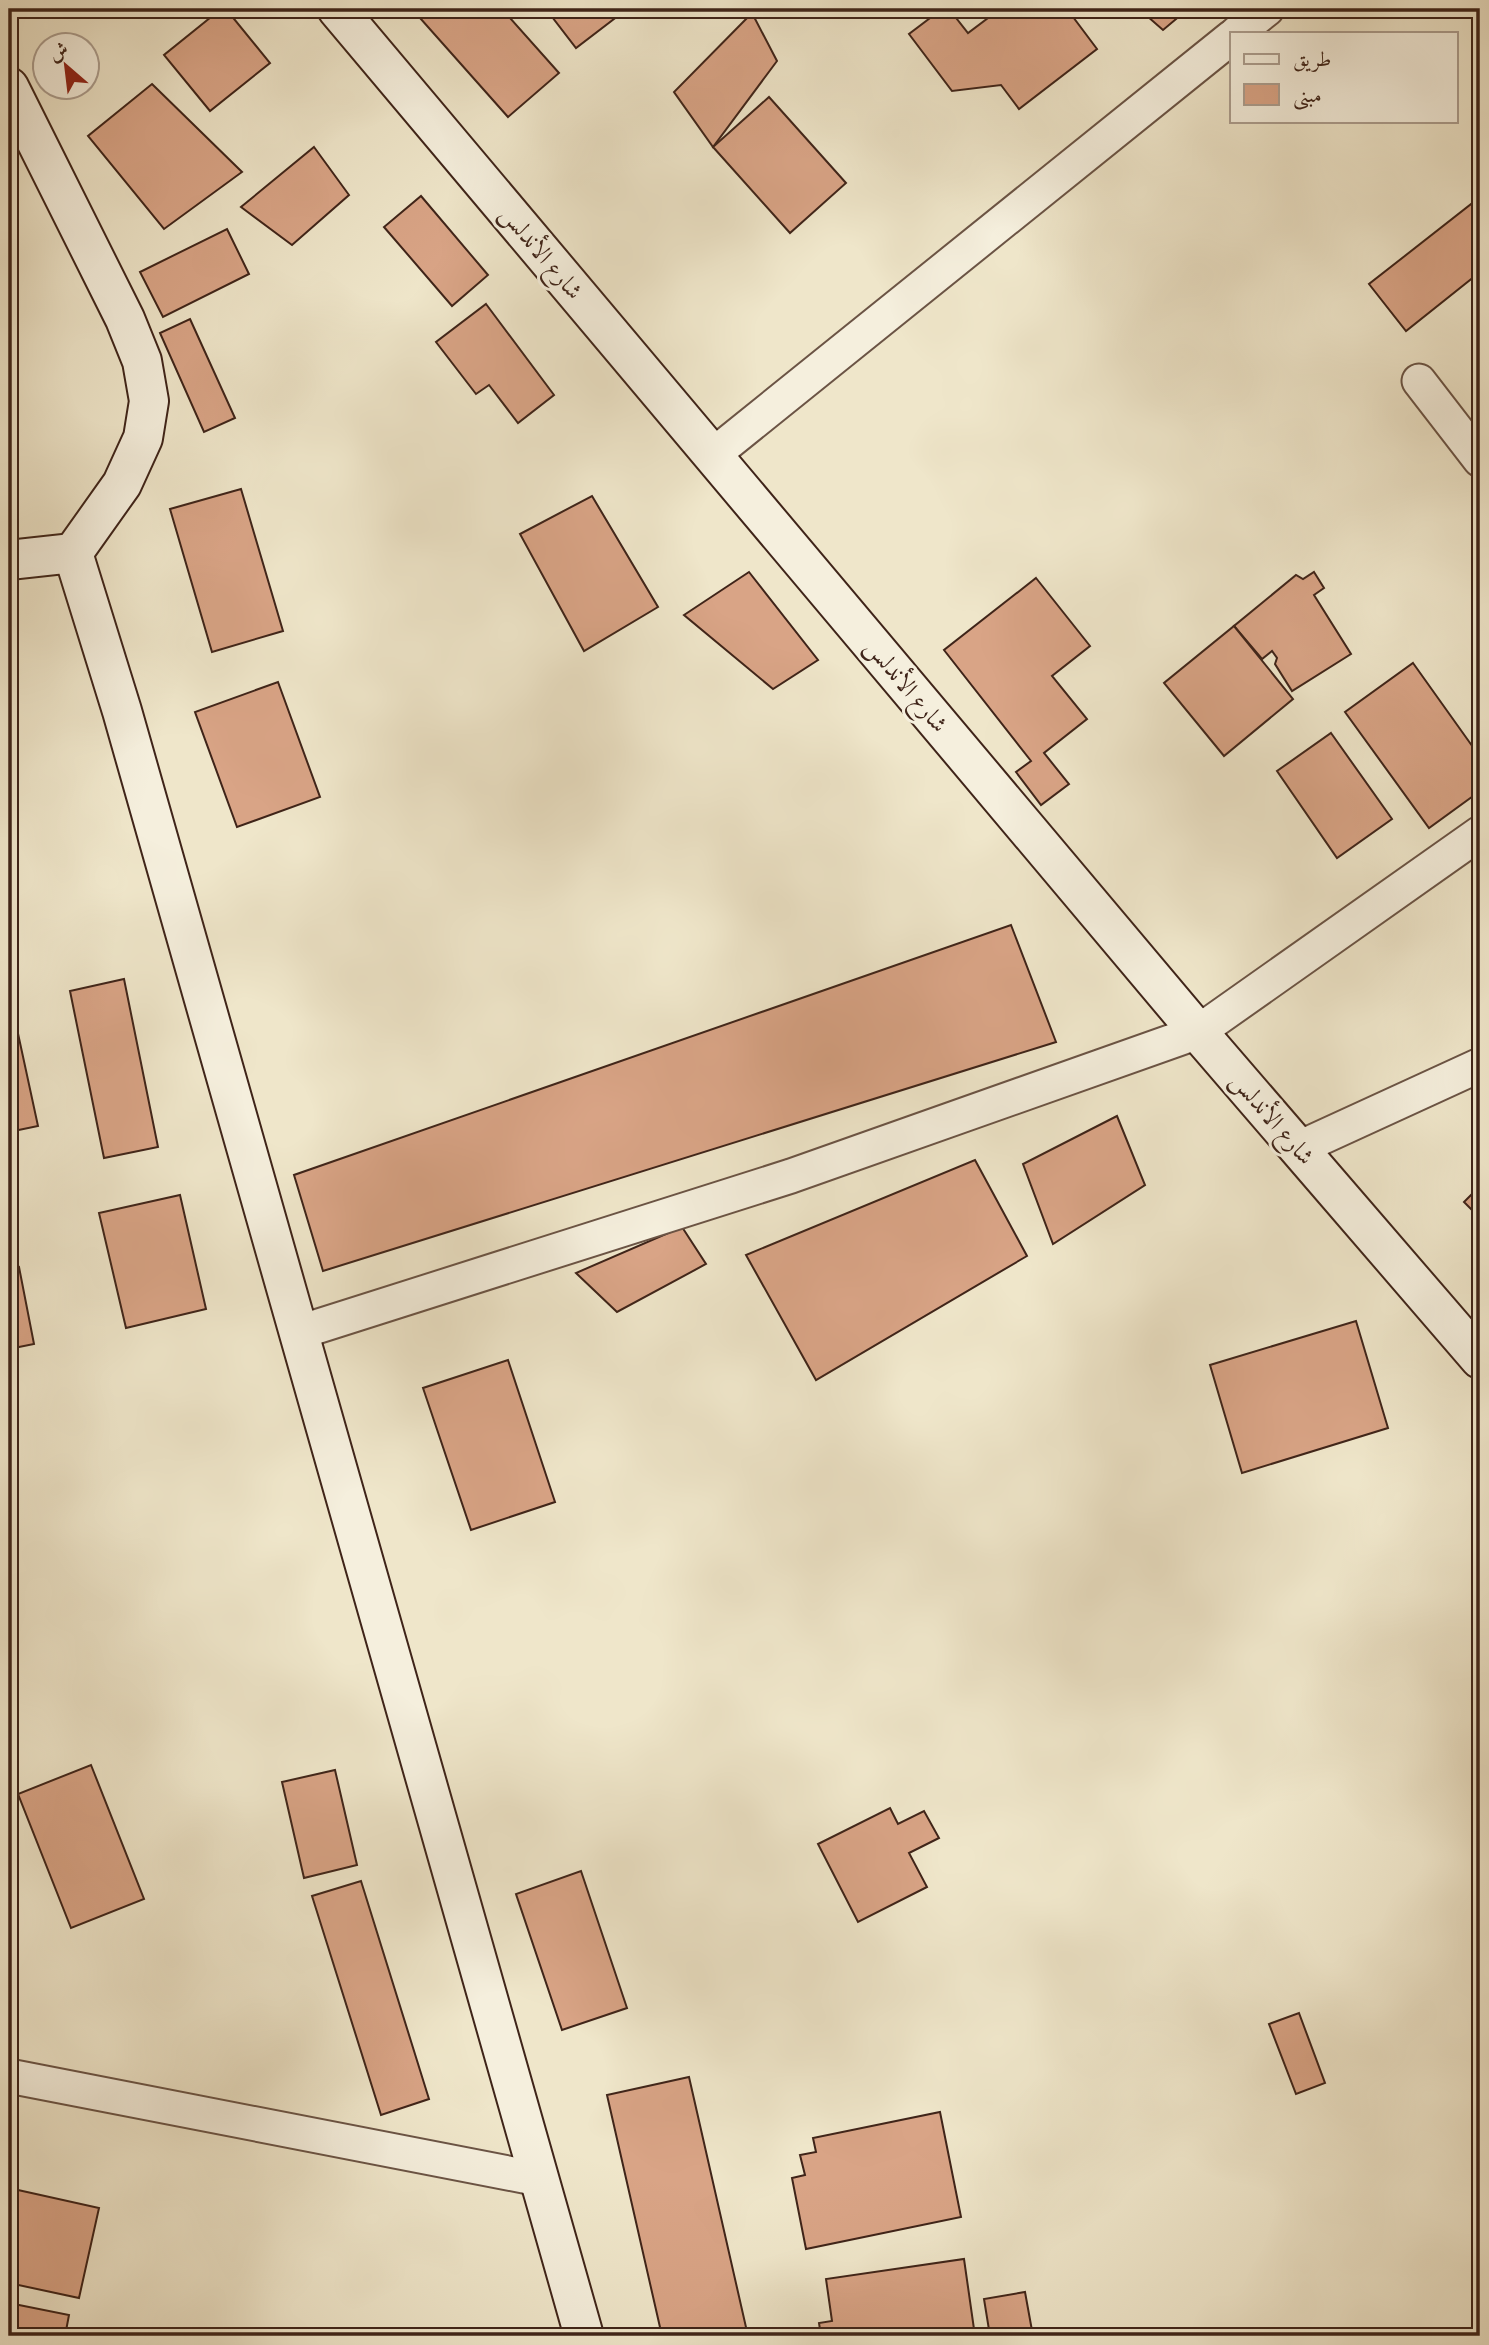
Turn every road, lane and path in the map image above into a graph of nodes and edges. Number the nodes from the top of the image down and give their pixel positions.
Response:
1 (337, 9) edge
2 (1267, 9) edge
3 (1238, 32) edge
4 (1230, 39) edge
5 (9, 87) edge
6 (1419, 381) dead end
7 (713, 455) junction
8 (1480, 460) edge
9 (74, 553) junction
10 (9, 560) edge
11 (1480, 833) edge
12 (1198, 1032) junction
13 (1480, 1065) edge
14 (1299, 1148) junction
15 (300, 1332) junction
16 (1480, 1359) edge
17 (9, 2077) edge
18 (539, 2179) junction
19 (584, 2336) edge

1 - 7 main road, شارع الأندلس
2 - 3 street
4 - 7 street
5 - 9 main road
6 - 8 street
7 - 12 main road, شارع الأندلس
9 - 10 main road
9 - 15 main road
11 - 12 street
12 - 14 main road, شارع الأندلس
12 - 15 street
13 - 14 street
14 - 16 main road, شارع الأندلس
15 - 18 main road
17 - 18 street
18 - 19 main road

